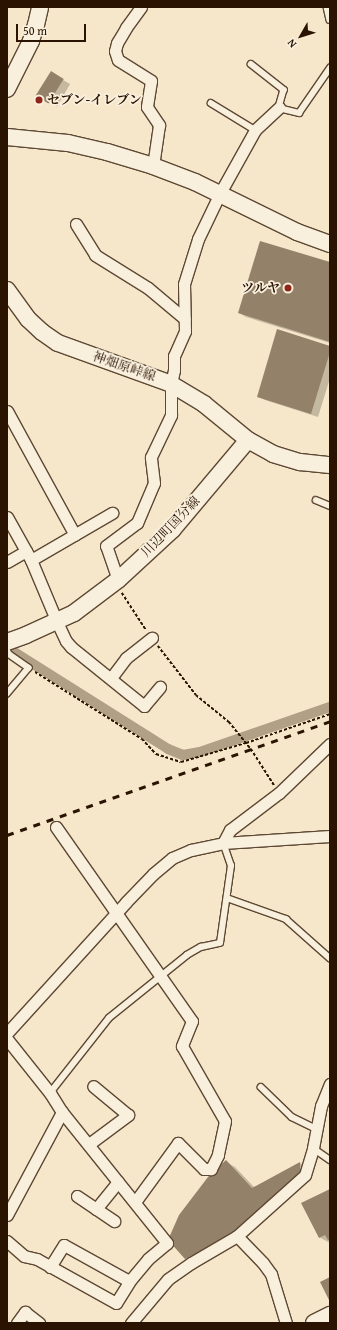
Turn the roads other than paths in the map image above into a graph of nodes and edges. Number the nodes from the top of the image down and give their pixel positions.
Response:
1 (40, 7) edge
2 (141, 7) edge
3 (327, 7) edge
4 (330, 20) edge
5 (251, 64) dead end
6 (330, 68) edge
7 (7, 89) edge
8 (210, 103) dead end
9 (279, 108) junction
10 (255, 130) junction
11 (7, 137) edge
12 (153, 166) junction
13 (220, 193) junction
14 (76, 224) dead end
15 (330, 244) edge
16 (7, 290) edge
17 (185, 320) junction
18 (171, 384) junction
19 (7, 411) edge
20 (11, 429) edge
21 (248, 440) junction
22 (330, 465) edge
23 (316, 500) dead end
24 (330, 506) edge
25 (112, 513) dead end
26 (7, 517) edge
27 (74, 535) junction
28 (28, 556) junction
29 (7, 562) edge
30 (118, 580) junction
31 (57, 622) junction
32 (152, 638) road end
33 (7, 642) edge
34 (7, 650) edge
35 (111, 678) junction
36 (160, 687) dead end
37 (7, 694) edge
38 (330, 744) edge
39 (56, 827) dead end
40 (330, 836) edge
41 (223, 843) junction
42 (226, 898) junction
43 (116, 913) junction
44 (330, 958) edge
45 (160, 975) junction
46 (7, 1033) edge
47 (7, 1039) edge
48 (330, 1084) edge
49 (93, 1086) dead end
50 (261, 1087) dead end
51 (50, 1093) junction
52 (62, 1112) junction
53 (317, 1129) junction
54 (89, 1144) junction
55 (313, 1148) junction
56 (330, 1160) edge
57 (118, 1182) junction
58 (77, 1196) dead end
59 (135, 1202) junction
60 (96, 1209) junction
61 (7, 1215) edge
62 (114, 1221) dead end
63 (237, 1236) junction
64 (7, 1241) edge
65 (50, 1267) junction
66 (130, 1281) junction
67 (330, 1315) edge
68 (17, 1323) edge
69 (39, 1323) edge
70 (131, 1323) edge
71 (286, 1323) edge
72 (314, 1323) edge

1 - 7 street
2 - 12 street
3 - 4 lane
5 - 9 lane
6 - 9 lane
8 - 10 lane
9 - 10 street
10 - 13 street
11 - 12 street
12 - 13 street
13 - 15 street
13 - 17 street
14 - 17 street
16 - 18 street, 神畑原峠線
17 - 18 street
18 - 21 street, 神畑原峠線
18 - 30 street
19 - 20 street
20 - 27 street
21 - 22 street
21 - 30 street, 川辺町国分線
23 - 24 lane
25 - 27 street
26 - 28 street
27 - 28 street
28 - 29 street
28 - 31 street
30 - 31 street, 川辺町国分線
31 - 33 street, 川辺町国分線
31 - 35 street
32 - 35 street
34 - 37 lane
35 - 36 street
38 - 41 street
39 - 43 street
40 - 41 street
41 - 42 lane
41 - 43 street
42 - 44 lane
42 - 45 lane
43 - 45 street
43 - 46 street
45 - 51 lane
45 - 59 street
47 - 51 street
48 - 53 street
49 - 54 street
50 - 53 lane
51 - 52 street
52 - 54 street
52 - 61 street
53 - 55 street
54 - 57 street
55 - 56 lane
55 - 63 street
57 - 59 street
57 - 60 street
58 - 60 street
59 - 66 street
60 - 62 street
63 - 70 street
63 - 71 street
64 - 65 street
65 - 66 street
65 - 66 street
67 - 72 street
68 - 69 street

